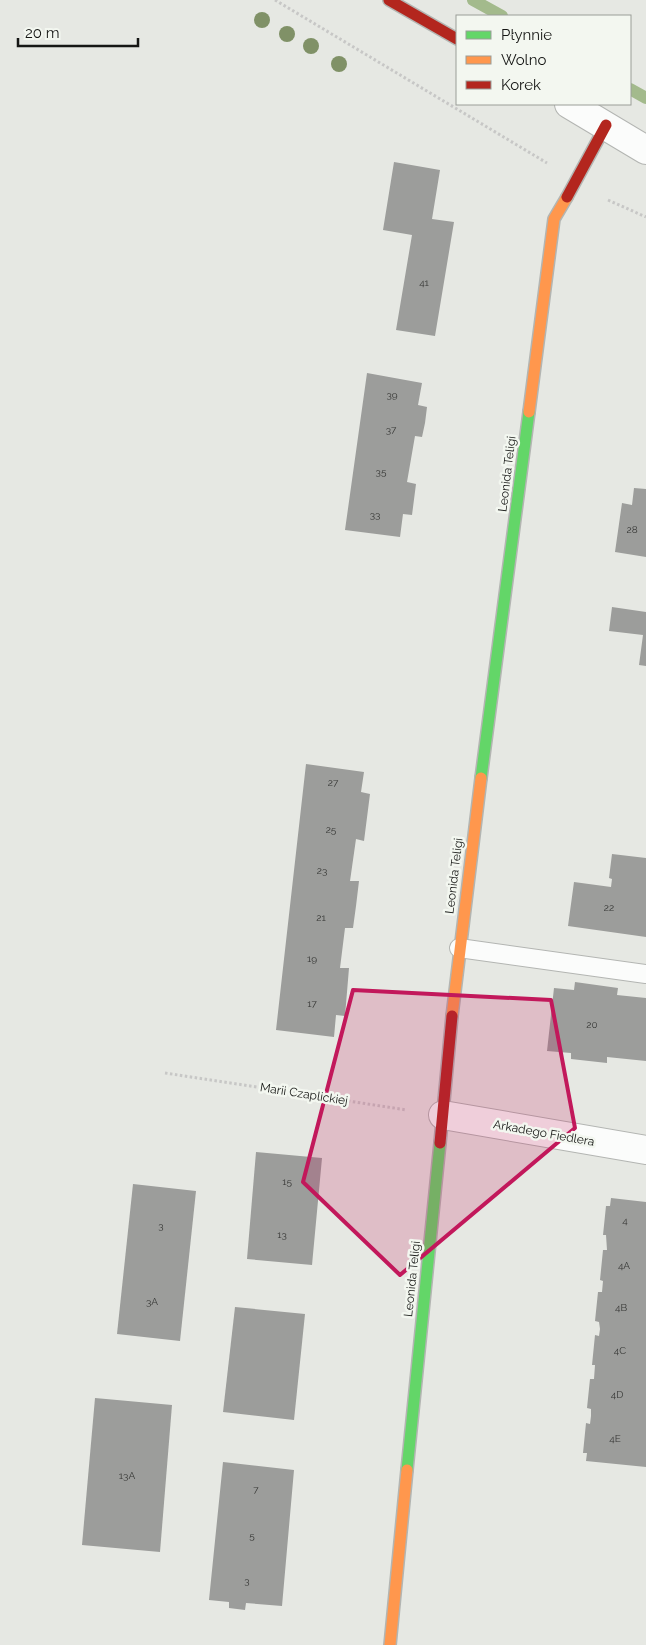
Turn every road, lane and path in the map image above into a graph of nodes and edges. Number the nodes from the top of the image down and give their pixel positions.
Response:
1 (275, 0) edge
2 (389, 0) edge
3 (456, 38) edge
4 (571, 105) edge
5 (606, 125) junction
6 (646, 150) edge
7 (577, 182) junction
8 (646, 217) edge
9 (459, 948) junction
10 (646, 974) edge
11 (165, 1073) dead end
12 (442, 1115) junction
13 (646, 1150) edge
14 (390, 1645) edge

1 - 7 path
2 - 3 street
4 - 5 street
5 - 6 street
5 - 7 street, Leonida Teligi
7 - 8 path
7 - 9 street, Leonida Teligi
9 - 10 lane
9 - 12 street, Leonida Teligi
11 - 12 path, Marii Czaplickiej
12 - 13 street, Arkadego Fiedlera
12 - 14 street, Leonida Teligi

